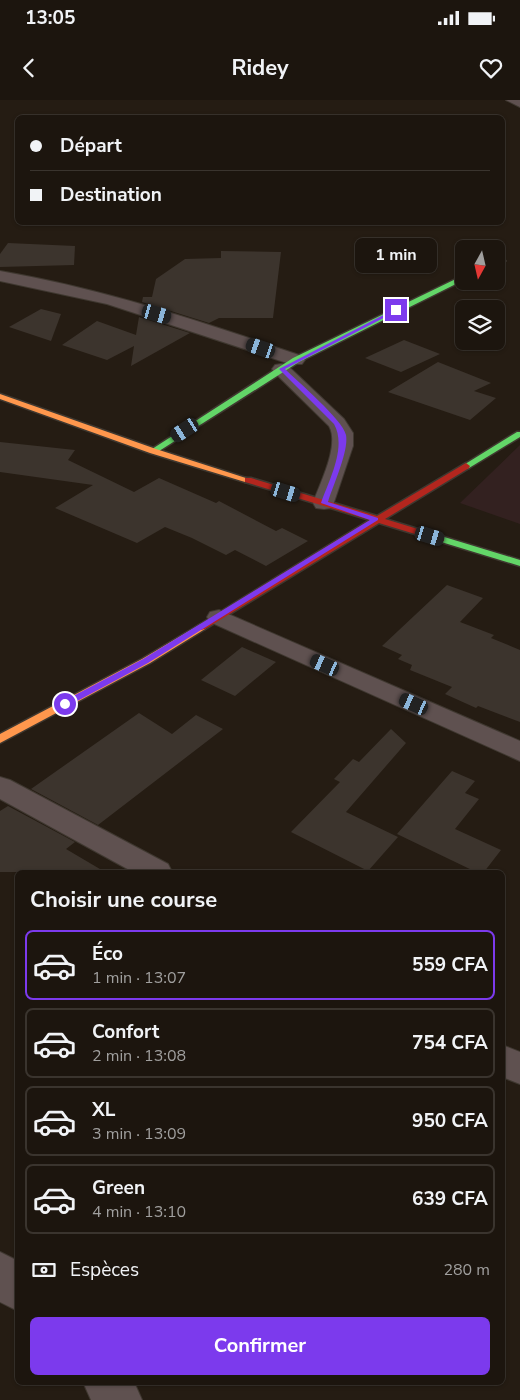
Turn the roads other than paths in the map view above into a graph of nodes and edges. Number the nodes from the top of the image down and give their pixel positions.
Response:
1 (512, 100) edge
2 (520, 104) edge
3 (0, 276) edge
4 (455, 282) edge
5 (288, 364) junction
6 (0, 396) edge
7 (520, 434) edge
8 (153, 451) junction
9 (324, 503) junction
10 (376, 519) junction
11 (520, 563) edge
12 (219, 617) junction
13 (0, 739) edge
14 (520, 752) edge
15 (0, 787) edge
16 (153, 870) edge
17 (505, 1062) edge
18 (520, 1069) edge
19 (0, 1272) edge
20 (15, 1288) edge
21 (107, 1385) edge
22 (120, 1400) edge

1 - 2 street
3 - 5 street
4 - 5 street
5 - 8 street
5 - 9 street
6 - 8 street
7 - 10 street
8 - 9 street
9 - 10 street
10 - 11 street
10 - 12 street
12 - 13 street
12 - 14 street
15 - 16 street
17 - 18 street
19 - 20 street
21 - 22 street

